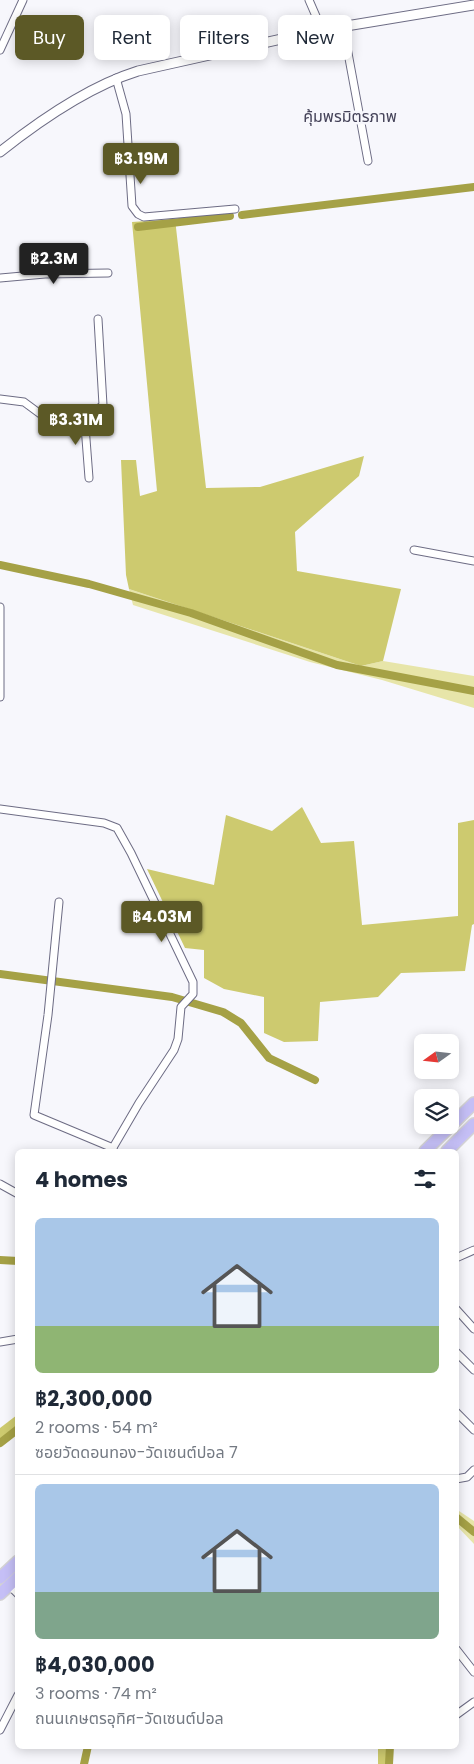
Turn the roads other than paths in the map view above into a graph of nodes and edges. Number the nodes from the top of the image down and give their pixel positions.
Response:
1 (23, 0) edge
2 (309, 0) edge
3 (474, 5) edge
4 (316, 15) edge
5 (352, 25) edge
6 (278, 40) edge
7 (0, 50) edge
8 (350, 60) edge
9 (116, 78) junction
10 (0, 152) edge
11 (368, 160) dead end
12 (236, 209) dead end
13 (108, 274) dead end
14 (0, 278) edge
15 (98, 318) dead end
16 (0, 399) edge
17 (84, 413) junction
18 (89, 478) dead end
19 (414, 550) dead end
20 (474, 561) edge
21 (0, 607) edge
22 (0, 698) edge
23 (0, 810) edge
24 (59, 902) dead end
25 (474, 1103) edge
26 (474, 1124) edge
27 (112, 1149) edge
28 (427, 1149) edge
29 (449, 1149) edge
30 (0, 1184) edge
31 (15, 1192) edge
32 (474, 1250) edge
33 (459, 1257) edge
34 (459, 1312) edge
35 (474, 1329) edge
36 (15, 1340) edge
37 (0, 1342) edge
38 (459, 1355) edge
39 (474, 1370) edge
40 (459, 1415) edge
41 (474, 1430) edge
42 (474, 1470) edge
43 (459, 1478) edge
44 (15, 1566) edge
45 (4, 1582) edge
46 (15, 1591) edge
47 (0, 1594) edge
48 (459, 1653) edge
49 (474, 1672) edge
50 (15, 1701) edge
51 (474, 1702) edge
52 (459, 1713) edge
53 (0, 1730) edge

1 - 7 street
2 - 4 street
3 - 5 street
6 - 9 street
8 - 11 street
9 - 10 street
9 - 12 street
13 - 14 street
15 - 17 street
16 - 17 street
17 - 18 street
19 - 20 street
21 - 22 street
23 - 27 street
24 - 27 street
25 - 28 main road
26 - 29 main road
30 - 31 street
32 - 33 street
34 - 35 street
36 - 37 street
38 - 39 street
40 - 41 street
42 - 43 street
44 - 45 main road
45 - 46 street
45 - 47 main road
48 - 49 street
50 - 53 street
51 - 52 street

